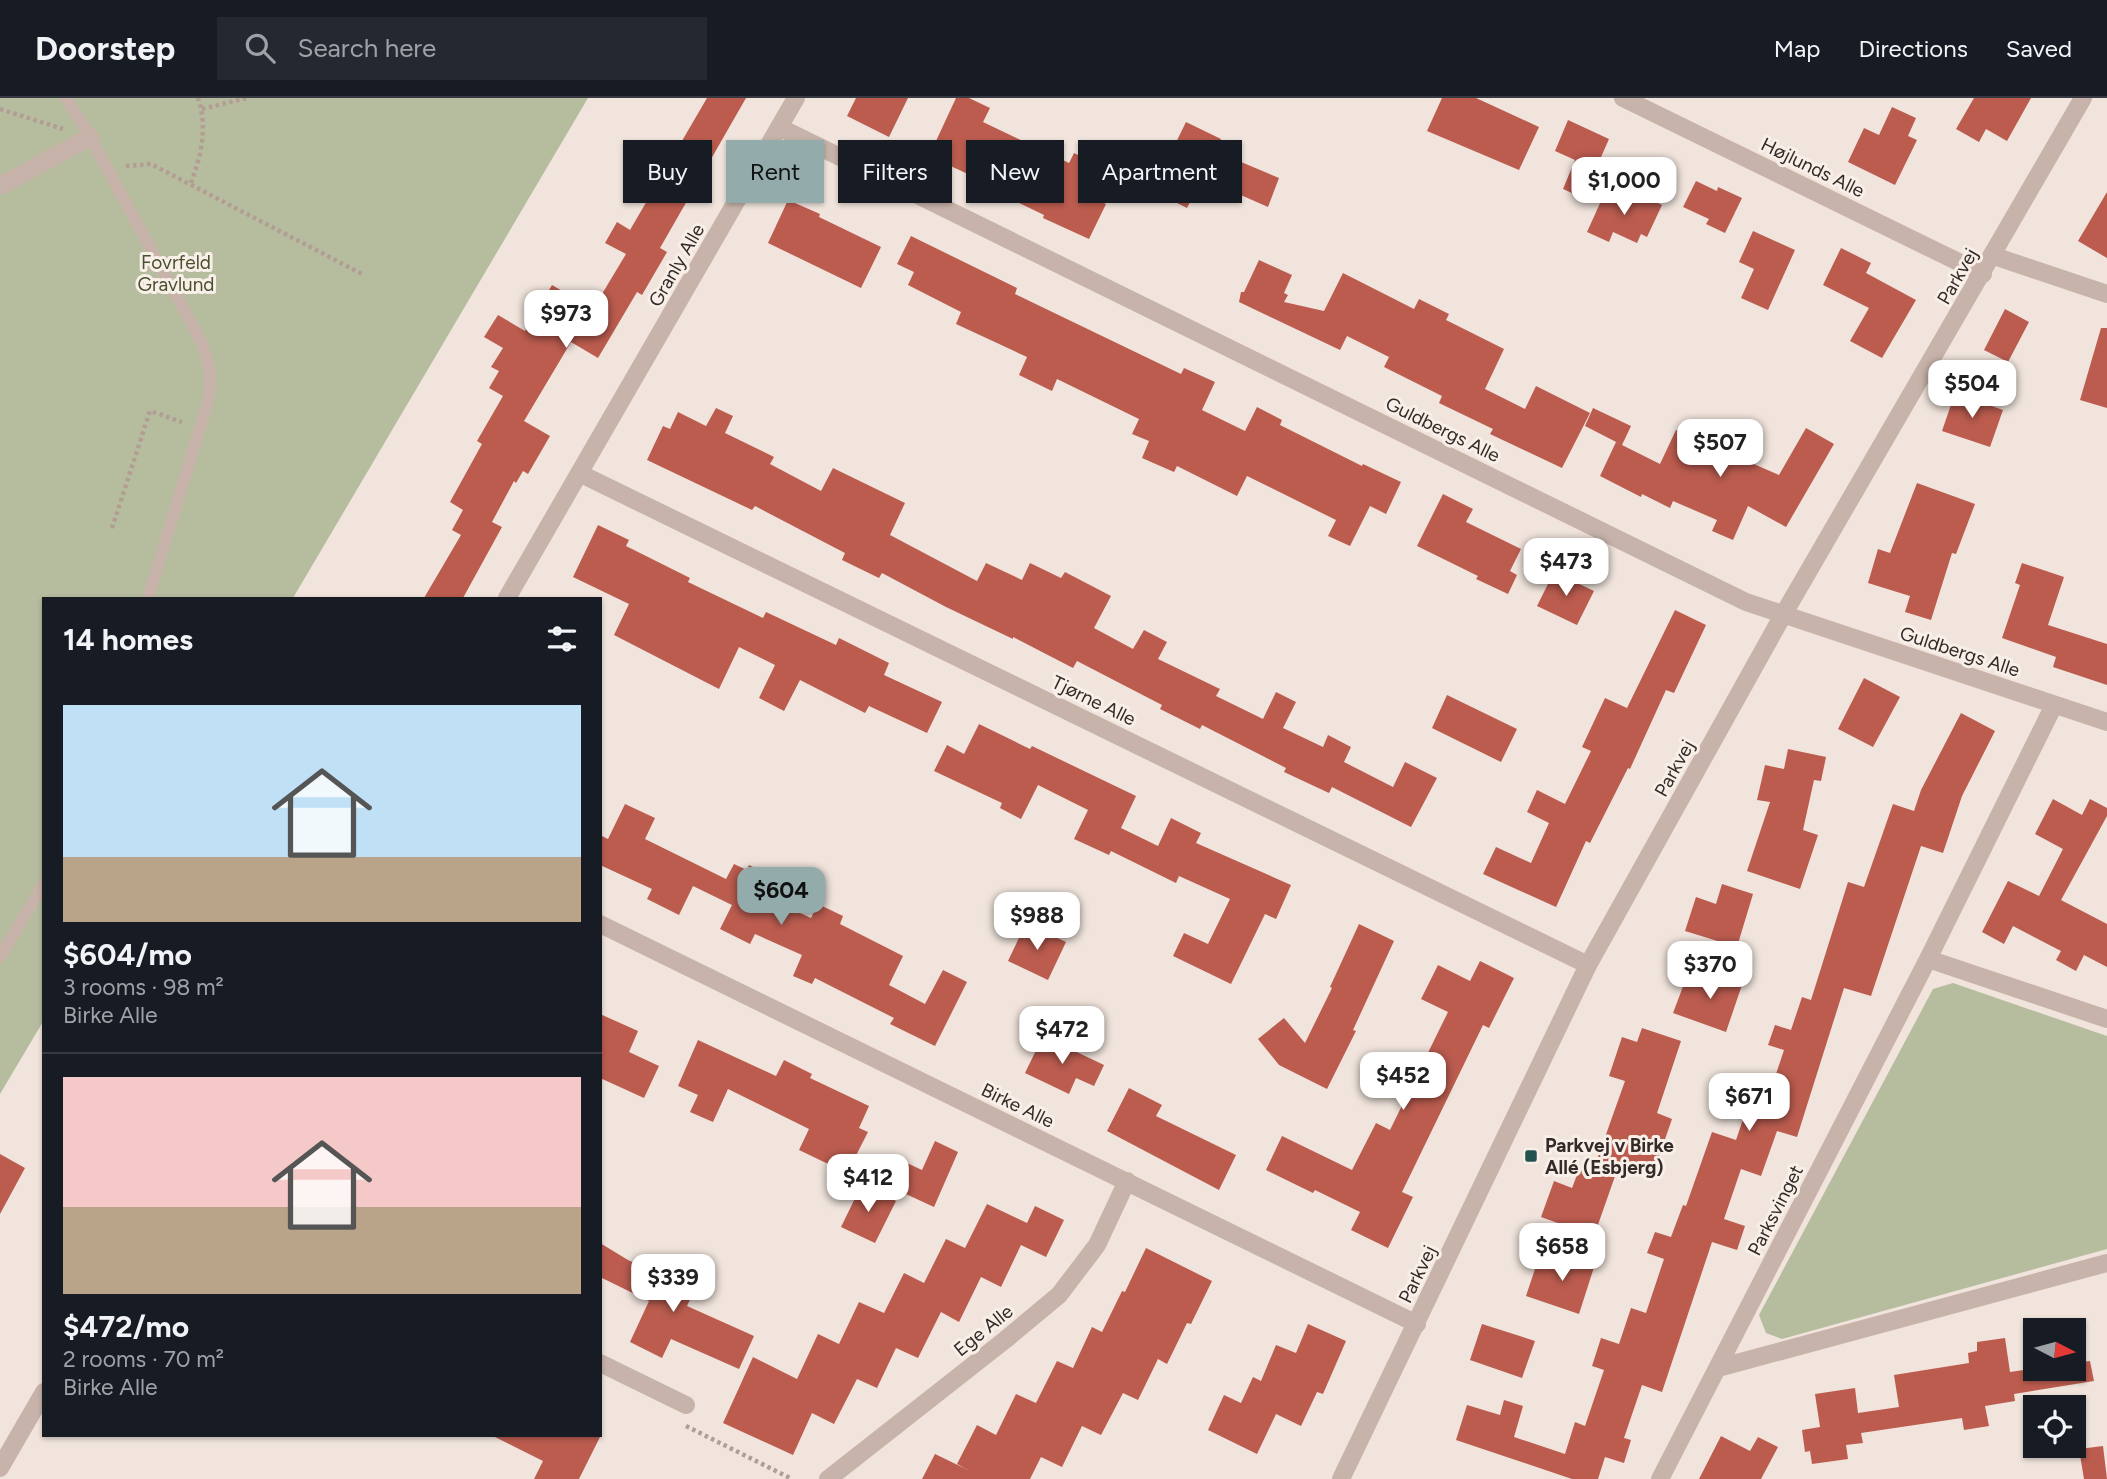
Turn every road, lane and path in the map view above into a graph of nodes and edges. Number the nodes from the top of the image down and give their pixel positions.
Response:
1 (66, 98) edge
2 (198, 98) edge
3 (247, 98) edge
4 (796, 98) edge
5 (1623, 98) edge
6 (2083, 98) edge
7 (0, 109) edge
8 (202, 109) junction
9 (779, 127) junction
10 (90, 137) junction
11 (107, 168) junction
12 (191, 183) junction
13 (0, 186) edge
14 (1994, 256) junction
15 (1983, 274) junction
16 (364, 275) dead end
17 (2107, 294) edge
18 (200, 428) junction
19 (580, 474) junction
20 (113, 528) dead end
21 (148, 597) edge
22 (508, 597) edge
23 (1783, 615) junction
24 (2054, 705) junction
25 (2107, 722) edge
26 (42, 886) edge
27 (602, 925) edge
28 (0, 957) edge
29 (1928, 959) junction
30 (1588, 965) junction
31 (2107, 1019) edge
32 (1127, 1181) junction
33 (2107, 1263) edge
34 (1417, 1324) junction
35 (602, 1364) edge
36 (1718, 1368) junction
37 (42, 1395) edge
38 (682, 1403) joint
39 (0, 1468) edge
40 (792, 1479) edge
41 (828, 1479) edge
42 (1341, 1479) edge
43 (1660, 1479) edge

1 - 10 lane
2 - 8 path
3 - 8 path
4 - 9 street, Granly Alle
5 - 15 street, Højlunds Alle
6 - 14 street, Parkvej
7 - 10 path
8 - 12 path
9 - 19 street, Granly Alle
9 - 23 street, Guldbergs Alle
10 - 11 lane
10 - 13 street
11 - 12 path
11 - 18 lane
12 - 16 path
14 - 15 street, Parkvej
14 - 17 street
15 - 23 street, Parkvej
18 - 20 path
18 - 21 lane
19 - 22 street, Granly Alle
19 - 30 street, Tjørne Alle
23 - 24 street, Guldbergs Alle
23 - 30 street, Parkvej
24 - 25 street, Guldbergs Alle
24 - 29 street, Parksvinget
26 - 28 lane
27 - 32 street, Birke Alle
29 - 31 street
29 - 36 street, Parksvinget
30 - 34 street, Parkvej
32 - 34 street, Birke Alle
32 - 41 street, Ege Alle
33 - 36 street
34 - 42 street, Parkvej
35 - 38 street
36 - 43 street, Parksvinget
37 - 39 street
38 - 40 path

